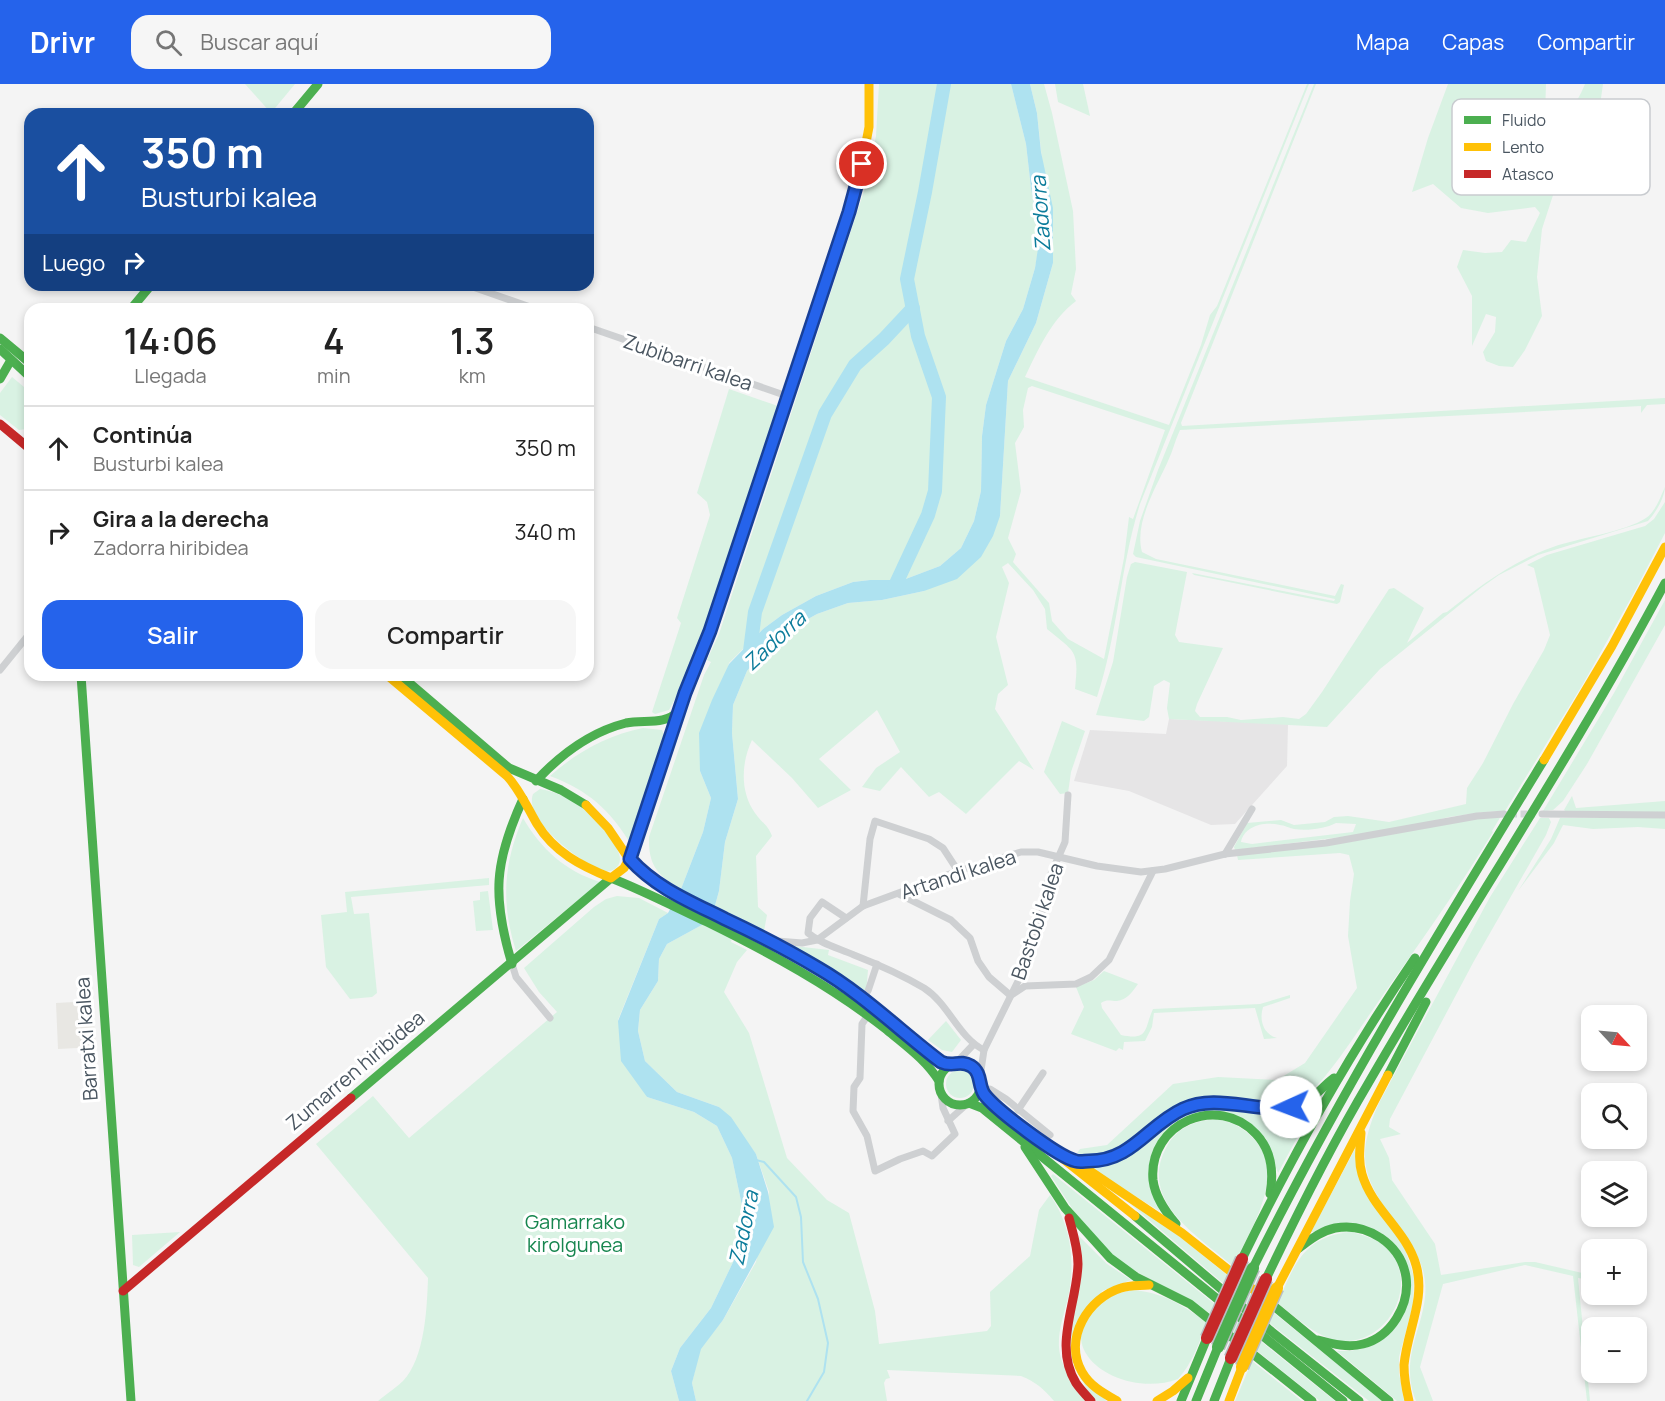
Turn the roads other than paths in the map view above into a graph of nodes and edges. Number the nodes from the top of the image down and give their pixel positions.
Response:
1 (318, 84) edge
2 (869, 84) edge
3 (298, 108) edge
4 (146, 291) edge
5 (484, 291) edge
6 (136, 303) edge
7 (519, 303) edge
8 (594, 329) edge
9 (0, 338) edge
10 (0, 349) edge
11 (24, 358) edge
12 (12, 360) junction
13 (24, 371) edge
14 (0, 379) edge
15 (787, 396) junction
16 (0, 424) edge
17 (24, 442) edge
18 (1665, 547) edge
19 (1665, 583) edge
20 (24, 640) edge
21 (0, 670) edge
22 (81, 681) edge
23 (394, 681) edge
24 (407, 681) edge
25 (679, 711) junction
26 (657, 720) junction
27 (672, 735) junction
28 (536, 781) junction
29 (1068, 795) dead end
30 (524, 799) junction
31 (1252, 809) dead end
32 (1504, 814) tunnel mouth
33 (1542, 814) tunnel mouth
34 (1665, 815) edge
35 (1225, 854) junction
36 (1058, 856) junction
37 (630, 859) junction
38 (1153, 870) junction
39 (958, 871) junction
40 (611, 878) junction
41 (899, 894) junction
42 (671, 899) junction
43 (863, 906) junction
44 (1475, 908) junction
45 (846, 918) junction
46 (1436, 935) junction
47 (752, 938) junction
48 (817, 940) junction
49 (771, 941) junction
50 (512, 964) junction
51 (877, 964) junction
52 (868, 991) dead end
53 (1010, 995) junction
54 (550, 1018) dead end
55 (866, 1018) junction
56 (973, 1045) junction
57 (984, 1050) junction
58 (952, 1064) junction
59 (1341, 1071) junction
60 (1043, 1073) dead end
61 (939, 1081) junction
62 (981, 1086) junction
63 (941, 1094) junction
64 (968, 1104) junction
65 (1018, 1110) junction
66 (948, 1121) junction
67 (1363, 1122) junction
68 (1050, 1135) dead end
69 (1018, 1137) junction
70 (1052, 1149) junction
71 (1076, 1161) junction
72 (1269, 1202) junction
73 (1065, 1208) junction
74 (1182, 1233) junction
75 (1294, 1252) junction
76 (1152, 1286) junction
77 (123, 1291) junction
78 (1311, 1337) junction
79 (1191, 1375) junction
80 (1309, 1399) edge
81 (130, 1401) edge
82 (1091, 1401) edge
83 (1117, 1401) edge
84 (1156, 1401) edge
85 (1181, 1401) edge
86 (1196, 1401) edge
87 (1214, 1401) edge
88 (1229, 1401) edge
89 (1342, 1401) edge
90 (1359, 1401) edge
91 (1389, 1401) edge
92 (1409, 1401) edge

1 - 3 main road
2 - 15 main road
4 - 6 main road
5 - 7 street
8 - 15 street, Zubibarri kalea
9 - 11 main road
10 - 12 main road
12 - 13 main road
12 - 14 main road
15 - 25 main road
16 - 17 main road
18 - 46 main road
19 - 44 main road
20 - 21 street
22 - 77 main road, Barratxi kalea
23 - 30 main road
24 - 28 main road
25 - 26 main road
25 - 27 main road
26 - 27 main road
26 - 28 main road
27 - 37 main road
28 - 30 main road
28 - 37 main road
29 - 36 street, Bastobi kalea
30 - 40 main road
30 - 50 main road
31 - 35 street
32 - 35 street, Artandi kalea
33 - 34 street
35 - 38 street, Artandi kalea
36 - 38 street, Artandi kalea
36 - 39 street, Artandi kalea
36 - 53 street, Bastobi kalea
37 - 40 main road, Zumarren hiribidea
37 - 42 main road
38 - 53 street
39 - 41 street, Artandi kalea
39 - 43 street
40 - 42 main road
40 - 50 main road, Zumarren hiribidea
41 - 43 street, Artandi kalea
41 - 53 street
42 - 47 main road
43 - 45 street, Artandi kalea
44 - 67 main road
44 - 87 main road, bridge
45 - 48 street, Artandi kalea
45 - 48 street
46 - 59 main road
46 - 86 main road, bridge
47 - 49 main road
47 - 55 main road
48 - 49 street
48 - 51 street
49 - 58 main road
50 - 54 street
50 - 77 main road, Zumarren hiribidea
51 - 52 street
51 - 56 street
53 - 57 street, Bastobi kalea
55 - 61 main road
55 - 66 street
56 - 57 street
56 - 58 street
57 - 62 street, Bastobi kalea
58 - 61 main road
58 - 62 main road
59 - 71 main road
59 - 72 main road
60 - 65 street
61 - 63 main road
62 - 64 main road
62 - 65 street
62 - 70 main road
63 - 64 main road
63 - 66 street
64 - 66 street
64 - 69 main road
65 - 68 street
67 - 75 main road
67 - 92 main road
69 - 73 main road
69 - 89 main road
70 - 71 main road
70 - 90 main road
71 - 74 main road
72 - 74 main road
72 - 79 main road, bridge
73 - 76 main road
73 - 82 main road
74 - 78 main road
75 - 78 main road
75 - 88 main road, bridge
76 - 80 main road
76 - 83 main road
77 - 81 main road, Barratxi kalea
78 - 91 main road
79 - 84 main road
79 - 85 main road

